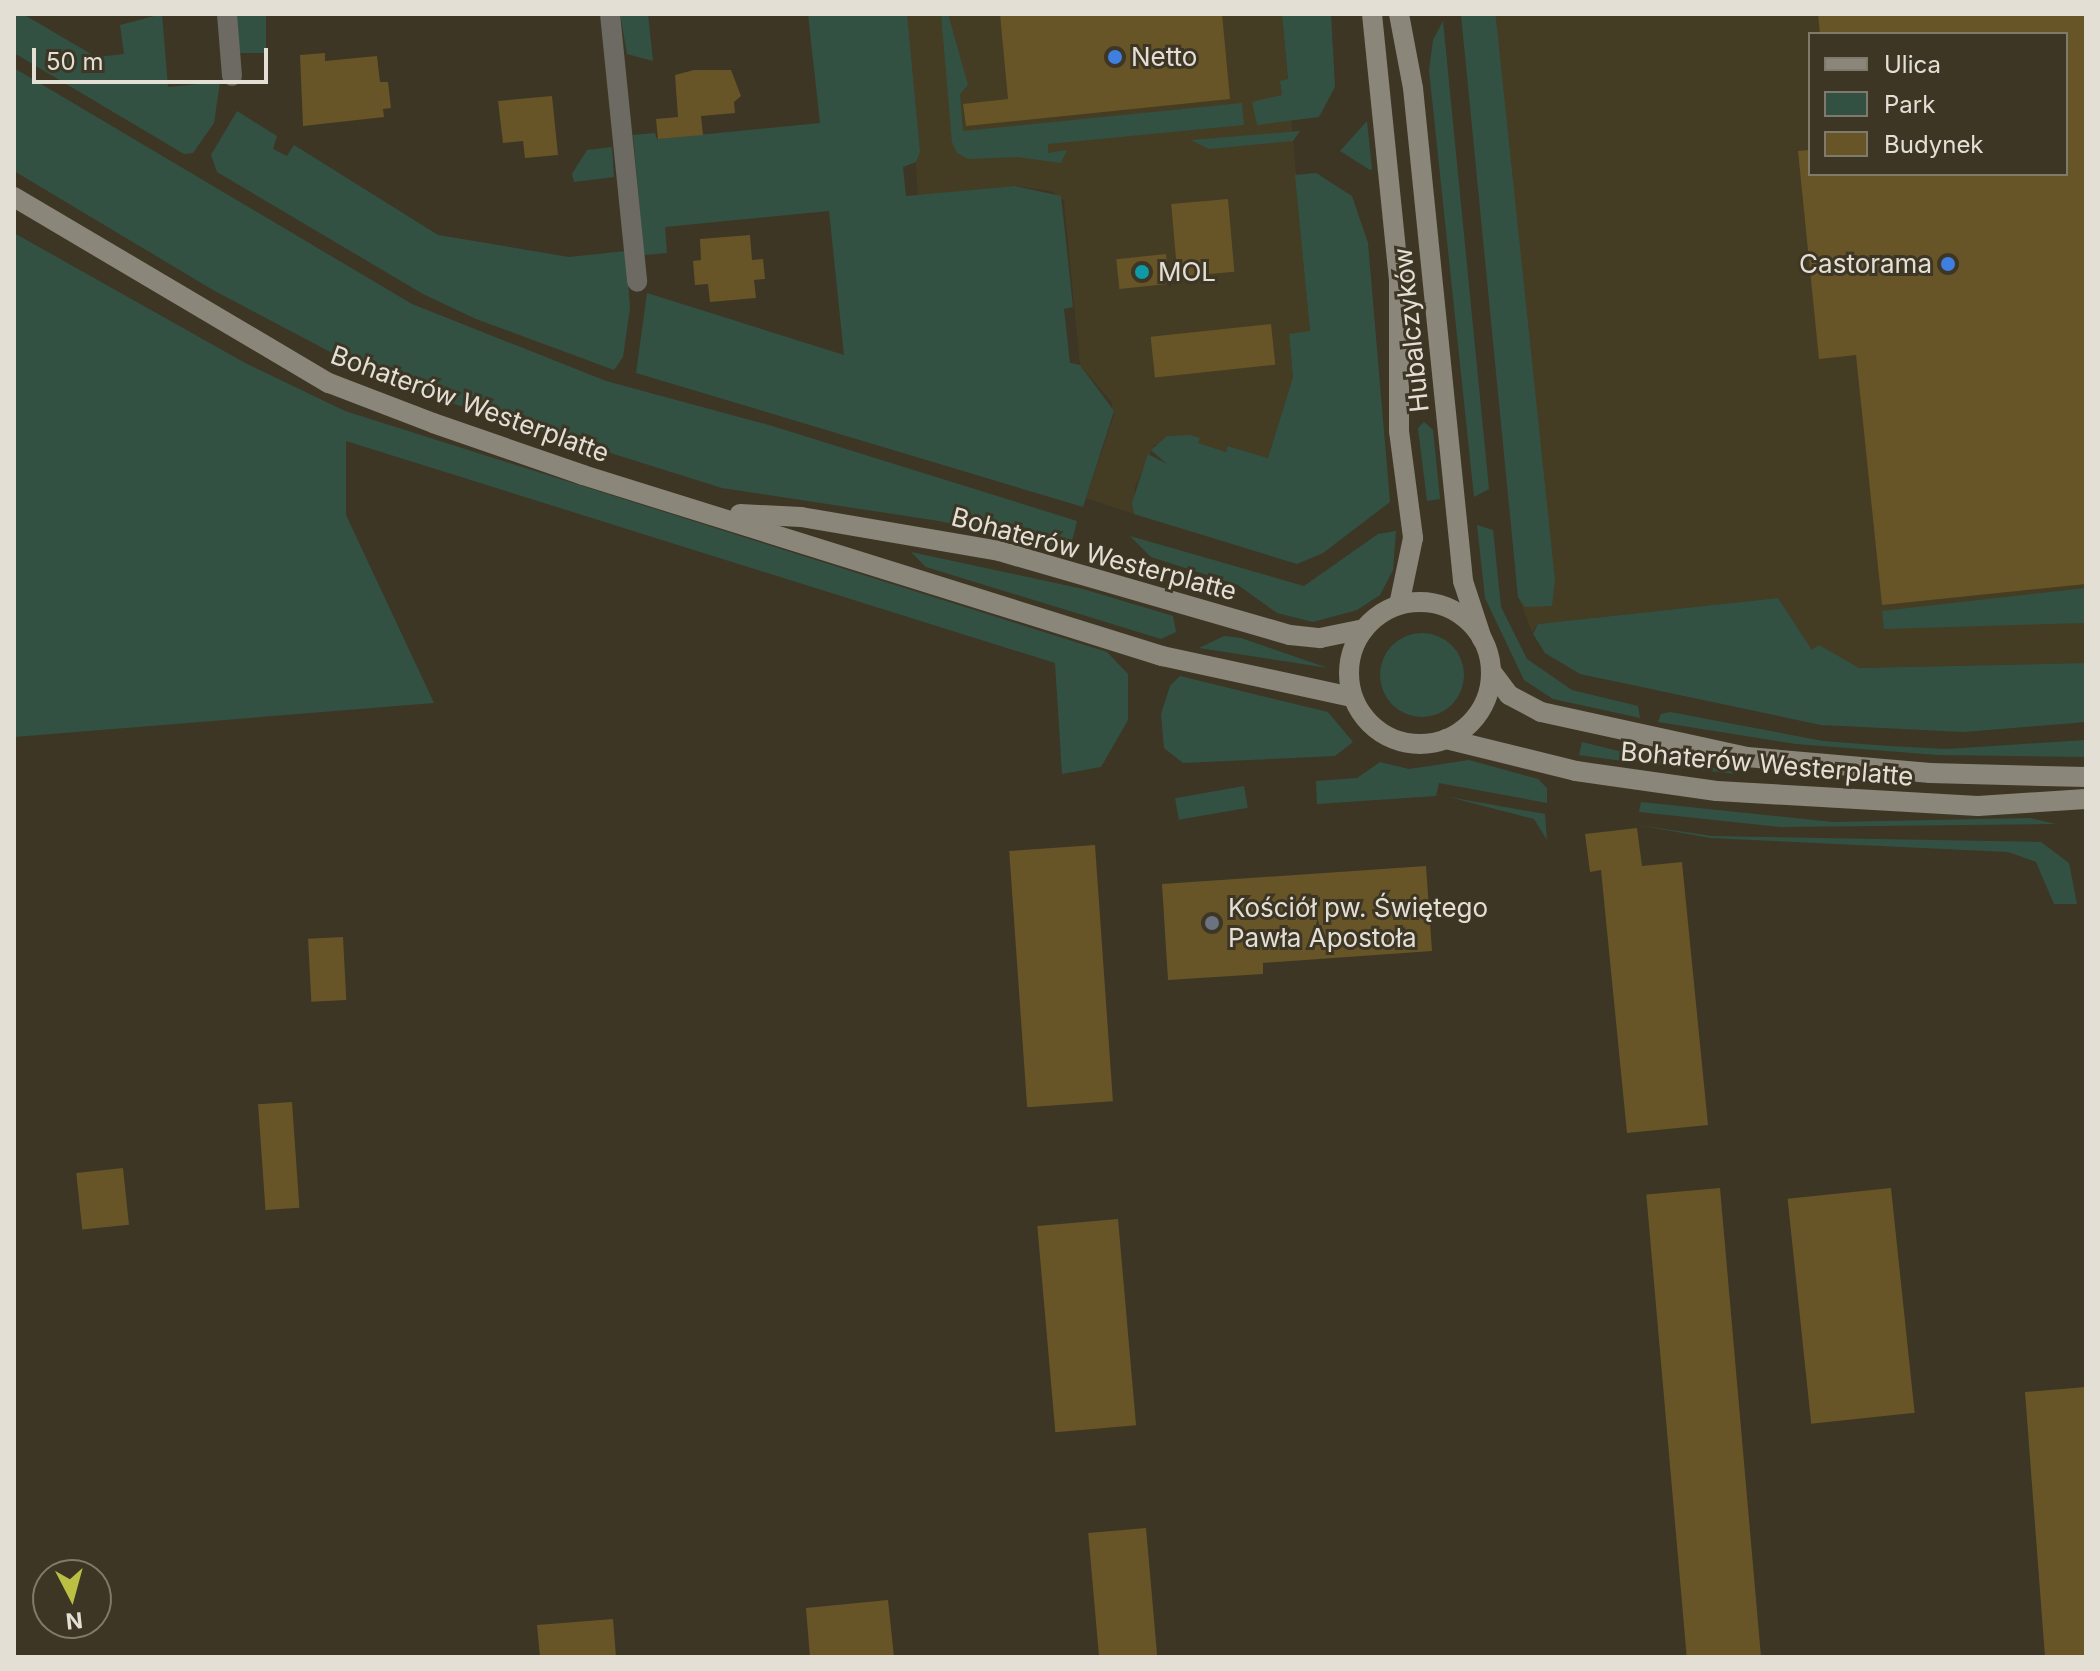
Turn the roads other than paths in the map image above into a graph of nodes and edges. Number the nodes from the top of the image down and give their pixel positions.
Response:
1 (227, 14) edge
2 (610, 14) edge
3 (1372, 14) edge
4 (1399, 14) edge
5 (232, 76) dead end
6 (14, 197) edge
7 (637, 282) dead end
8 (713, 513) junction
9 (1399, 605) junction
10 (1364, 629) junction
11 (1482, 639) junction
12 (1491, 671) junction
13 (1352, 697) junction
14 (1446, 739) junction
15 (2086, 777) edge
16 (2086, 799) edge

1 - 5 street
2 - 7 street
3 - 9 main road, Hubalczyków
4 - 11 main road, Hubalczyków
6 - 8 main road, Bohaterów Westerplatte
8 - 10 main road, Bohaterów Westerplatte
8 - 13 main road, Bohaterów Westerplatte
9 - 10 main road
9 - 11 main road
10 - 13 main road
11 - 12 main road
12 - 14 main road
12 - 15 main road, Bohaterów Westerplatte
13 - 14 main road
14 - 16 main road, Bohaterów Westerplatte

